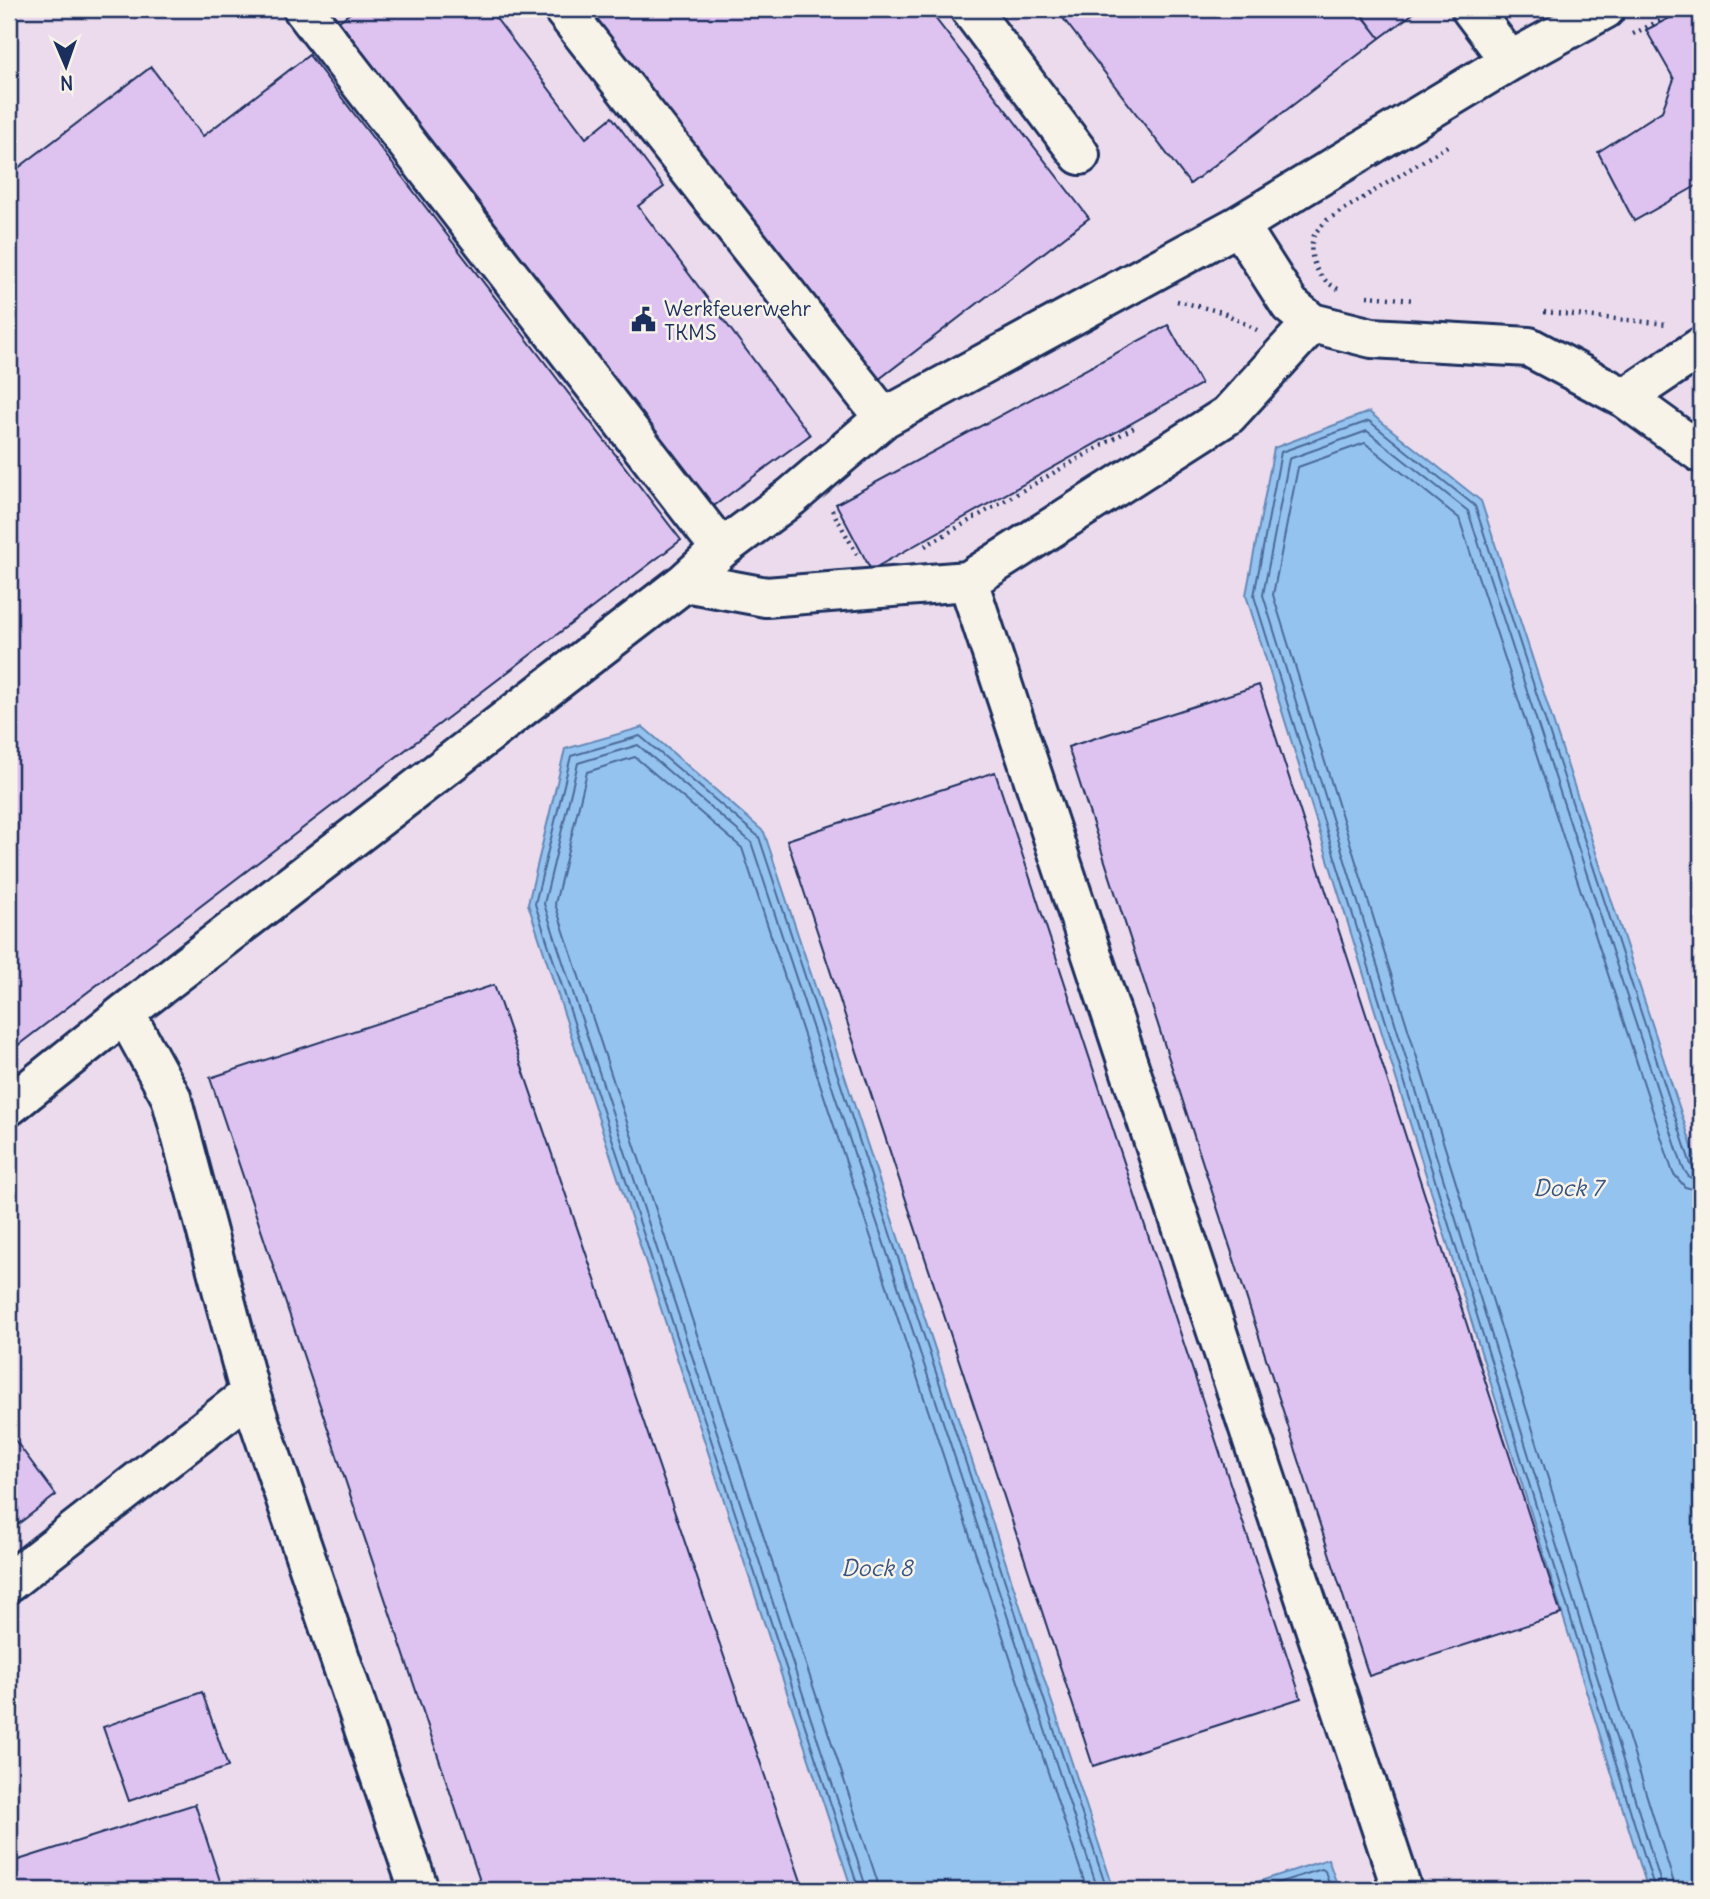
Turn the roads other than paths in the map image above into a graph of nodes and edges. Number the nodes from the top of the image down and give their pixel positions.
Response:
1 (303, 9) edge
2 (563, 9) edge
3 (970, 9) edge
4 (1471, 9) edge
5 (1615, 24) edge
6 (1510, 61) junction
7 (1080, 155) dead end
8 (1239, 225) junction
9 (1301, 314) junction
10 (1701, 347) edge
11 (1625, 398) junction
12 (884, 418) junction
13 (1701, 453) edge
14 (721, 549) junction
15 (968, 581) junction
16 (685, 582) junction
17 (125, 1013) junction
18 (9, 1106) edge
19 (250, 1394) junction
20 (9, 1582) edge
21 (419, 1890) edge
22 (1402, 1890) edge

1 - 14 lane
2 - 12 lane
3 - 7 lane
4 - 6 lane
5 - 6 lane
6 - 8 lane
8 - 9 lane
8 - 12 lane
9 - 11 lane
9 - 15 lane
10 - 11 lane
11 - 13 lane
12 - 14 lane
14 - 16 lane
15 - 16 lane
15 - 22 lane
16 - 17 lane
17 - 18 lane
17 - 19 lane
19 - 20 lane
19 - 21 lane

